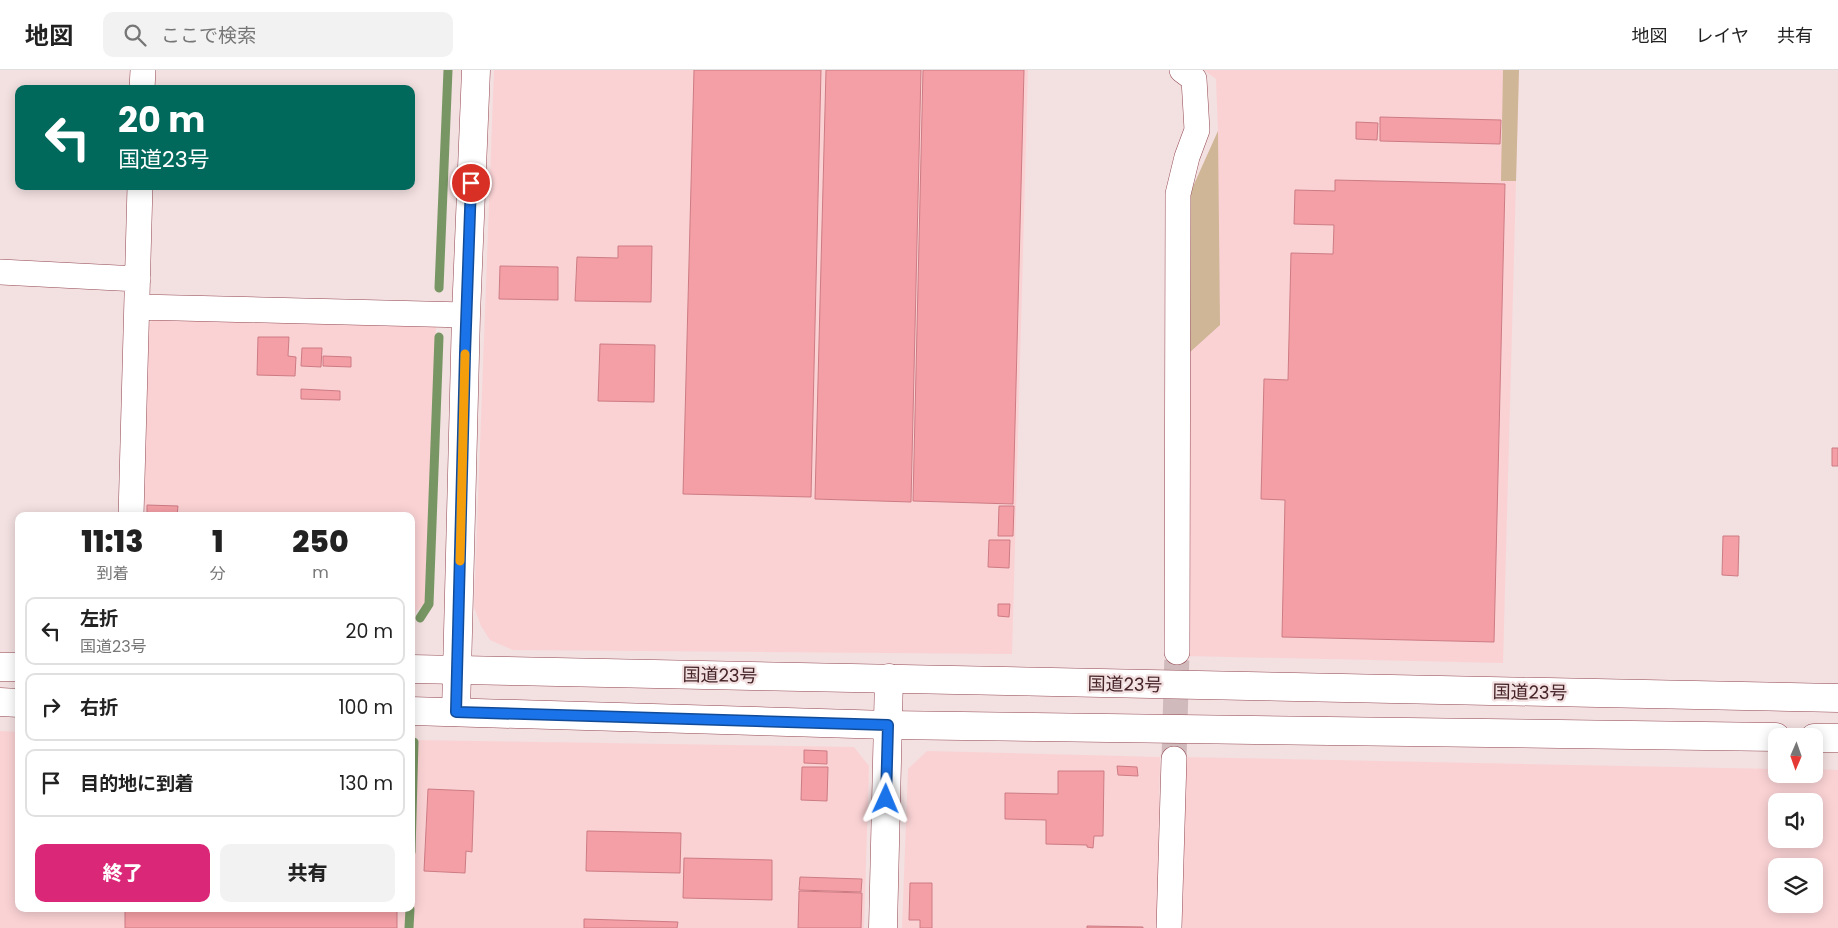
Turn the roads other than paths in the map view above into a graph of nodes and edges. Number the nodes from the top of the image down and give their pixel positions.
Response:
1 (143, 70) edge
2 (476, 70) edge
3 (1182, 70) edge
4 (142, 85) edge
5 (140, 190) edge
6 (0, 272) edge
7 (138, 279) junction
8 (138, 307) junction
9 (466, 315) junction
10 (131, 512) edge
11 (1177, 652) tunnel mouth
12 (0, 666) edge
13 (15, 667) edge
14 (415, 669) edge
15 (457, 670) junction
16 (889, 678) junction
17 (1838, 698) edge
18 (0, 702) edge
19 (15, 703) edge
20 (415, 711) edge
21 (456, 712) junction
22 (888, 725) junction
23 (1768, 737) edge
24 (1823, 738) edge
25 (1838, 738) edge
26 (1174, 758) tunnel mouth
27 (883, 928) edge
28 (1169, 928) edge

1 - 4 street
2 - 9 main road
3 - 11 street
5 - 7 street
6 - 7 street
7 - 8 street
8 - 9 street
8 - 10 street
9 - 15 main road
12 - 13 main road
14 - 15 main road, 国道23号
15 - 16 main road, 国道23号
15 - 21 main road
16 - 17 main road, 国道23号
16 - 22 main road
18 - 19 main road
20 - 21 main road
21 - 22 main road
22 - 23 main road
22 - 27 main road
24 - 25 main road
26 - 28 street

